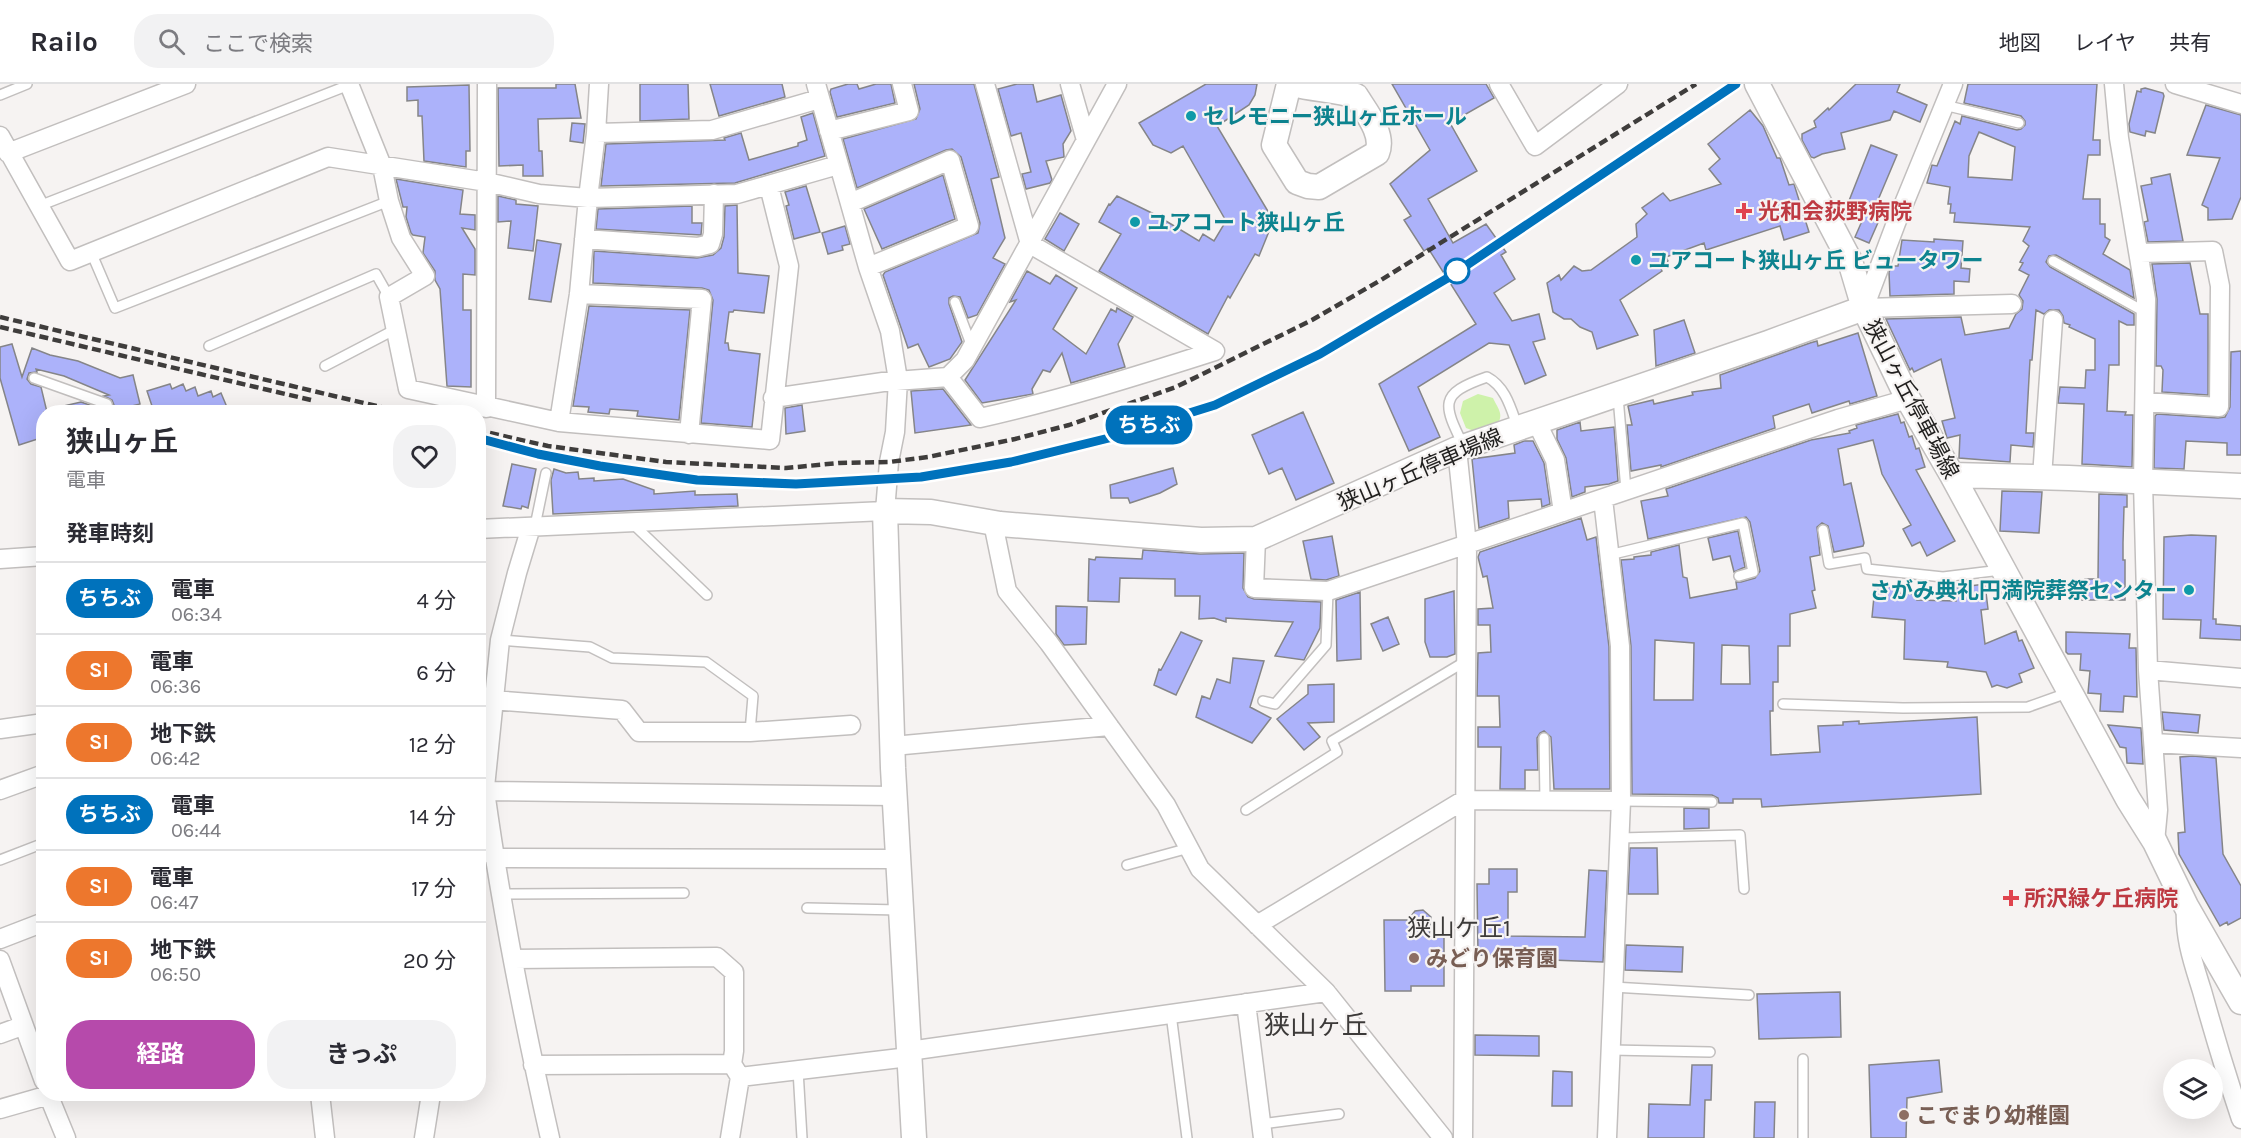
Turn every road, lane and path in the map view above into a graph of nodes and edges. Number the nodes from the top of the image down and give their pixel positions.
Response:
1 (27, 84) edge
2 (186, 84) edge
3 (349, 84) edge
4 (486, 84) edge
5 (599, 84) edge
6 (902, 84) edge
7 (985, 84) edge
8 (1070, 84) edge
9 (1118, 84) edge
10 (1291, 84) edge
11 (1499, 84) edge
12 (1618, 84) edge
13 (1757, 84) edge
14 (1953, 84) edge
15 (2114, 84) edge
16 (2175, 84) edge
17 (818, 92) edge
18 (0, 95) edge
19 (2241, 104) edge
20 (1944, 105) junction
21 (2019, 123) dead end
22 (829, 130) junction
23 (596, 133) junction
24 (0, 136) edge
25 (1086, 140) junction
26 (8, 153) junction
27 (838, 165) junction
28 (382, 166) junction
29 (487, 182) junction
30 (769, 186) junction
31 (714, 194) junction
32 (588, 198) junction
33 (389, 201) junction
34 (850, 203) junction
35 (39, 207) junction
36 (584, 239) junction
37 (1030, 244) junction
38 (91, 252) junction
39 (2140, 253) junction
40 (2052, 261) dead end
41 (868, 267) junction
42 (579, 294) junction
43 (389, 297) junction
44 (956, 302) dead end
45 (2012, 304) dead end
46 (1864, 308) junction
47 (2145, 312) junction
48 (2053, 320) dead end
49 (396, 329) junction
50 (209, 346) dead end
51 (972, 347) junction
52 (325, 366) dead end
53 (948, 377) junction
54 (34, 378) dead end
55 (898, 380) junction
56 (1618, 394) junction
57 (773, 398) junction
58 (1908, 399) junction
59 (2145, 402) junction
60 (107, 405) edge
61 (473, 405) edge
62 (486, 408) joint
63 (559, 422) junction
64 (1527, 425) junction
65 (689, 434) junction
66 (1460, 448) junction
67 (546, 472) dead end
68 (1952, 474) junction
69 (2042, 477) junction
70 (2143, 482) junction
71 (2241, 486) edge
72 (1626, 490) junction
73 (1603, 499) junction
74 (885, 511) junction
75 (1563, 512) junction
76 (631, 522) junction
77 (993, 523) junction
78 (533, 526) junction
79 (486, 529) edge
80 (1824, 530) dead end
81 (1256, 539) junction
82 (1467, 545) junction
83 (1609, 555) junction
84 (36, 557) edge
85 (0, 559) edge
86 (2003, 570) junction
87 (1739, 576) dead end
88 (1328, 591) junction
89 (707, 595) dead end
90 (500, 640) junction
91 (1466, 661) junction
92 (2148, 670) junction
93 (2241, 678) edge
94 (2070, 692) junction
95 (492, 700) junction
96 (1263, 701) dead end
97 (1783, 704) dead end
98 (36, 724) edge
99 (851, 725) dead end
100 (1109, 726) junction
101 (0, 729) edge
102 (750, 732) junction
103 (1544, 738) dead end
104 (2154, 743) junction
105 (893, 746) junction
106 (2241, 748) edge
107 (486, 752) edge
108 (36, 777) edge
109 (486, 786) edge
110 (0, 790) edge
111 (895, 796) junction
112 (1464, 800) junction
113 (1545, 800) junction
114 (1621, 801) junction
115 (1712, 802) dead end
116 (486, 810) edge
117 (1246, 810) dead end
118 (1620, 838) junction
119 (2155, 842) junction
120 (36, 846) edge
121 (1189, 848) junction
122 (494, 858) junction
123 (898, 859) junction
124 (0, 860) edge
125 (1127, 865) dead end
126 (1744, 890) dead end
127 (684, 893) dead end
128 (500, 894) junction
129 (2186, 906) junction
130 (807, 908) dead end
131 (901, 910) junction
132 (36, 925) edge
133 (1257, 925) junction
134 (0, 939) edge
135 (513, 959) junction
136 (0, 960) edge
137 (1613, 987) junction
138 (1326, 992) junction
139 (1749, 995) dead end
140 (2241, 1002) edge
141 (1246, 1003) junction
142 (1171, 1014) junction
143 (22, 1026) junction
144 (0, 1034) edge
145 (36, 1049) edge
146 (1611, 1050) junction
147 (1710, 1052) dead end
148 (909, 1054) junction
149 (1803, 1059) dead end
150 (533, 1065) junction
151 (736, 1070) junction
152 (798, 1070) junction
153 (36, 1094) edge
154 (51, 1101) edge
155 (321, 1101) edge
156 (430, 1101) edge
157 (0, 1108) edge
158 (1339, 1114) dead end
159 (2241, 1119) edge
160 (1262, 1131) edge
161 (66, 1138) edge
162 (325, 1138) edge
163 (424, 1138) edge
164 (550, 1138) edge
165 (730, 1138) edge
166 (802, 1138) edge
167 (914, 1138) edge
168 (1187, 1138) edge
169 (1443, 1138) edge
170 (1463, 1138) edge
171 (1607, 1138) edge
172 (1803, 1138) edge

1 - 18 lane
2 - 26 street
3 - 28 street
3 - 35 lane
4 - 29 street
5 - 23 street
6 - 22 street
7 - 37 street
8 - 25 street
9 - 25 street
10 - 10 street
11 - 12 street
13 - 46 street
14 - 20 street
15 - 39 street
16 - 19 street
17 - 22 street
17 - 23 street
20 - 21 lane
20 - 46 street
22 - 27 street
23 - 32 street
24 - 26 street
25 - 37 street
26 - 35 street
27 - 30 street
27 - 34 street
28 - 29 street
28 - 33 street
28 - 38 street
29 - 32 street
29 - 62 street
30 - 31 street
30 - 57 street
31 - 32 street
31 - 36 street
32 - 36 street
33 - 38 lane
33 - 43 street
34 - 41 street
34 - 41 street
35 - 38 street
36 - 42 street
37 - 51 street
37 - 53 street
39 - 47 street
39 - 59 street
40 - 47 lane
41 - 55 street
42 - 63 street
42 - 65 street
43 - 49 street
43 - 50 lane
44 - 51 lane
45 - 46 street
46 - 56 street, 狭山ヶ丘停車場線
46 - 58 street, 狭山ヶ丘停車場線
47 - 59 street
48 - 69 street
49 - 52 lane
49 - 61 street
51 - 53 street
53 - 55 street
54 - 60 lane
55 - 57 street
55 - 74 street
56 - 64 street, 狭山ヶ丘停車場線
56 - 72 lane
57 - 65 street
58 - 68 street, 狭山ヶ丘停車場線
58 - 72 street
59 - 70 street
62 - 63 street
63 - 65 street
64 - 66 street, 狭山ヶ丘停車場線
64 - 66 lane
64 - 75 street
66 - 81 street, 狭山ヶ丘停車場線
66 - 82 street
67 - 78 lane
68 - 69 street
68 - 86 street, 狭山ヶ丘停車場線
69 - 70 street
70 - 71 street
70 - 92 street
72 - 73 street
73 - 75 street
73 - 83 street
74 - 76 street
74 - 77 street
74 - 105 street
75 - 82 street
76 - 78 street
76 - 89 lane
77 - 81 street
77 - 100 street
78 - 79 street
78 - 90 street
80 - 86 lane
81 - 88 street
82 - 88 street
82 - 91 street
83 - 87 lane
83 - 114 street
84 - 85 street
86 - 94 street, 狭山ヶ丘停車場線
88 - 96 lane
90 - 95 street
90 - 102 lane
91 - 112 street
91 - 117 lane
92 - 93 street
92 - 104 street
94 - 97 lane
94 - 119 street, 狭山ヶ丘停車場線
95 - 102 street
95 - 107 street
98 - 101 street
99 - 102 street
100 - 105 street
100 - 121 street
103 - 113 lane
104 - 106 street
104 - 119 street
105 - 111 street
108 - 110 street
109 - 111 street
111 - 123 street
112 - 113 street
112 - 133 street
112 - 170 street
113 - 114 street
114 - 115 lane
114 - 118 street
116 - 122 street
118 - 126 lane
118 - 137 street
119 - 129 street, 狭山ヶ丘停車場線
120 - 124 lane
121 - 125 lane
121 - 133 street
122 - 123 street
122 - 128 street
123 - 131 street
127 - 128 lane
128 - 135 street
129 - 140 street, 狭山ヶ丘停車場線
129 - 159 street
130 - 131 lane
131 - 148 street
132 - 134 street
133 - 138 street
135 - 150 street
135 - 151 street
136 - 143 street
137 - 139 lane
137 - 146 street
138 - 141 street
138 - 169 street
141 - 142 street
141 - 160 street
142 - 148 street
142 - 168 lane
143 - 144 street
143 - 145 street
146 - 147 lane
146 - 171 street
148 - 152 street
148 - 167 street
149 - 172 lane
150 - 151 street
150 - 164 street
151 - 152 street
151 - 165 street
152 - 166 lane
153 - 157 street
154 - 161 street
155 - 162 street
156 - 163 street
158 - 160 lane

